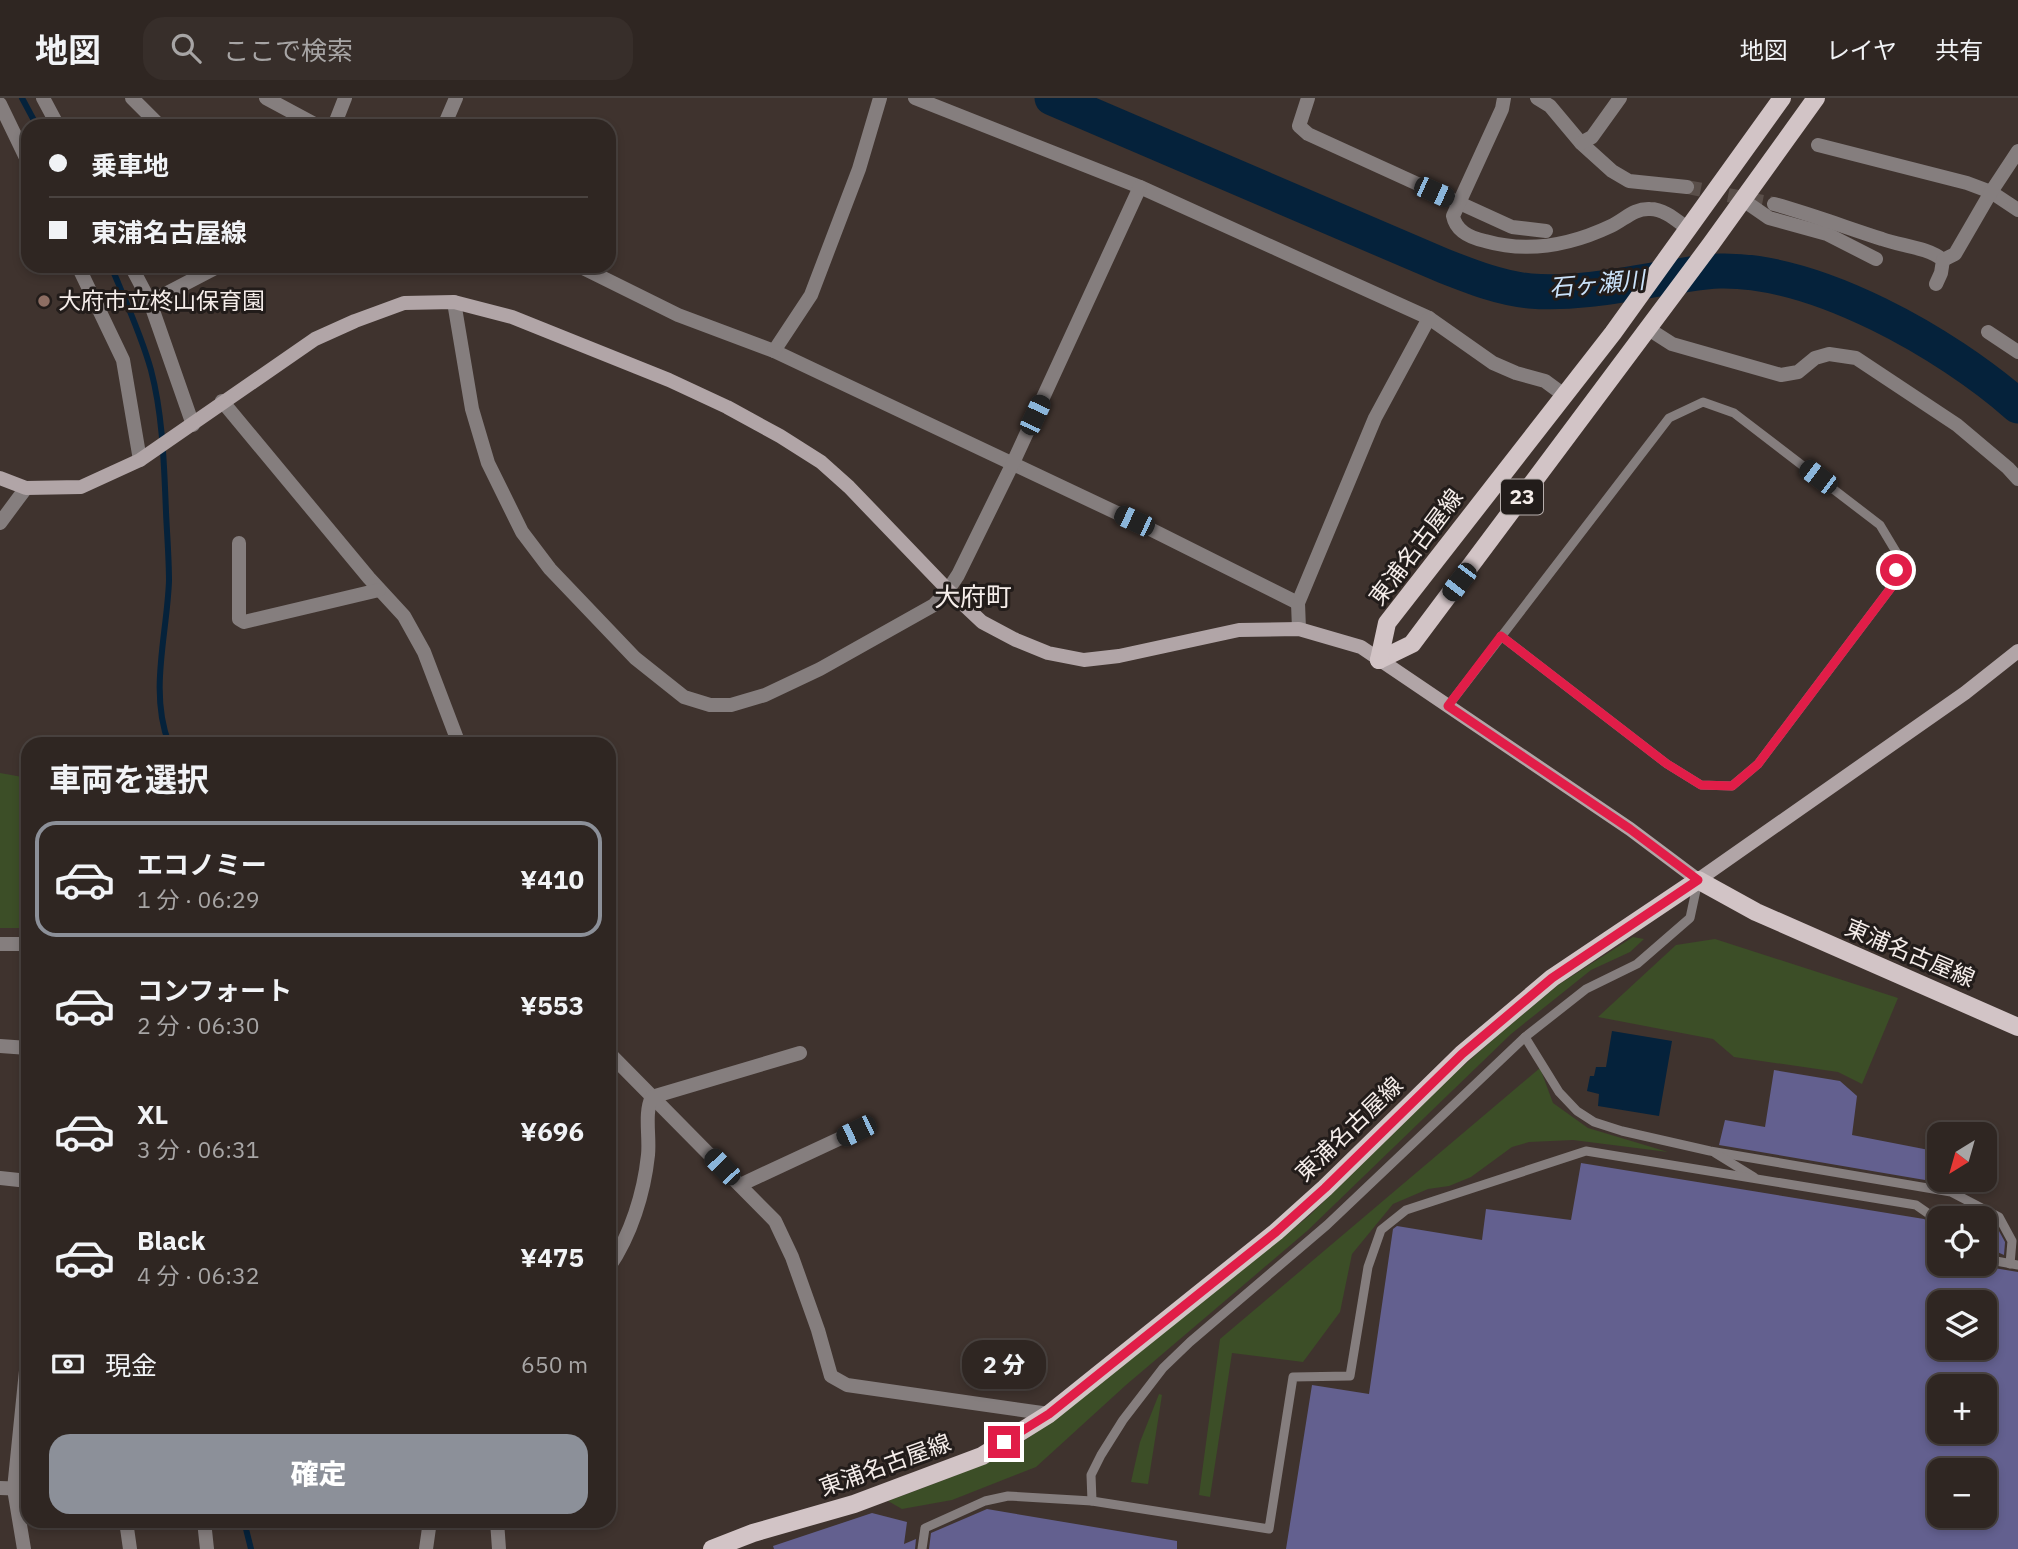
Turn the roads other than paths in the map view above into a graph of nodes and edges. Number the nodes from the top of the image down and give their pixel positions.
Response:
1 (43, 98) edge
2 (132, 98) edge
3 (266, 98) edge
4 (345, 98) edge
5 (456, 98) edge
6 (880, 98) edge
7 (915, 98) edge
8 (1308, 98) edge
9 (1504, 98) edge
10 (1537, 98) edge
11 (1620, 98) edge
12 (1782, 98) edge
13 (1816, 98) edge
14 (0, 104) edge
15 (54, 119) edge
16 (153, 119) edge
17 (305, 119) edge
18 (337, 119) edge
19 (447, 119) edge
20 (1581, 143) junction
21 (1818, 145) dead end
22 (21, 148) edge
23 (2018, 151) edge
24 (1140, 187) junction
25 (1687, 187) tunnel mouth
26 (1991, 192) junction
27 (1743, 200) junction
28 (1460, 203) junction
29 (1773, 204) tunnel mouth
30 (2018, 210) edge
31 (1546, 231) dead end
32 (1682, 235) junction
33 (1876, 259) dead end
34 (1943, 260) junction
35 (81, 273) edge
36 (135, 273) edge
37 (206, 273) edge
38 (593, 273) edge
39 (1936, 284) dead end
40 (150, 302) junction
41 (454, 302) junction
42 (1429, 318) junction
43 (1651, 323) junction
44 (1988, 332) dead end
45 (774, 351) junction
46 (2018, 352) edge
47 (1564, 395) junction
48 (222, 401) junction
49 (193, 425) junction
50 (144, 457) junction
51 (1012, 465) junction
52 (0, 478) edge
53 (2018, 479) edge
54 (26, 488) junction
55 (0, 523) edge
56 (239, 543) dead end
57 (379, 590) junction
58 (948, 590) junction
59 (1298, 603) junction
60 (1298, 629) junction
61 (1501, 636) junction
62 (2018, 651) edge
63 (1379, 660) junction
64 (1448, 706) junction
65 (455, 737) edge
66 (1698, 880) junction
67 (0, 944) edge
68 (21, 944) edge
69 (2018, 1027) edge
70 (1525, 1037) junction
71 (0, 1046) edge
72 (21, 1048) edge
73 (800, 1053) dead end
74 (616, 1060) edge
75 (652, 1097) junction
76 (856, 1131) dead end
77 (1710, 1151) junction
78 (0, 1178) edge
79 (1758, 1179) junction
80 (21, 1180) edge
81 (740, 1185) junction
82 (1927, 1213) edge
83 (616, 1255) edge
84 (2014, 1264) edge
85 (1049, 1414) junction
86 (21, 1420) edge
87 (14, 1489) edge
88 (1092, 1501) junction
89 (127, 1528) edge
90 (205, 1528) edge
91 (429, 1528) edge
92 (498, 1528) edge
93 (24, 1549) edge
94 (130, 1549) edge
95 (207, 1549) edge
96 (426, 1549) edge
97 (499, 1549) edge
98 (712, 1549) edge
99 (922, 1549) edge

1 - 15 street
2 - 16 street
3 - 17 street
4 - 18 street
5 - 19 street
6 - 45 street
7 - 24 street
8 - 28 street
9 - 28 street
10 - 20 street
11 - 20 street
12 - 32 main road, 東浦名古屋線 / 23
13 - 27 main road, 23
14 - 22 street
20 - 25 street
21 - 26 street
23 - 26 street
24 - 42 street
24 - 51 street
26 - 30 street
26 - 34 street
27 - 33 street
27 - 43 main road, 23
28 - 31 street
28 - 32 street
29 - 34 street
32 - 47 main road, 東浦名古屋線 / 23
34 - 39 street
35 - 50 street
36 - 40 street
37 - 40 street
38 - 45 street
40 - 49 street
41 - 48 street
41 - 58 street
41 - 58 street
42 - 47 street
42 - 59 street
43 - 53 street
43 - 63 main road, 23
44 - 46 street
45 - 51 street
47 - 63 main road, 東浦名古屋線 / 23
48 - 49 street
48 - 57 street
49 - 50 street
50 - 54 street
51 - 58 street
51 - 59 street
52 - 54 street
54 - 55 street
56 - 57 street
57 - 65 street
58 - 60 street
59 - 60 street
60 - 63 street
61 - 61 lane
61 - 64 lane
62 - 66 street
63 - 64 street
64 - 66 street
66 - 69 main road, 東浦名古屋線
66 - 70 lane
66 - 85 main road, 東浦名古屋線
67 - 68 street
70 - 77 lane
70 - 88 lane
71 - 72 street
73 - 75 street
74 - 75 street
75 - 81 street
75 - 83 street
76 - 81 street
77 - 79 lane
77 - 84 lane
78 - 80 street
79 - 82 lane
79 - 88 lane
81 - 85 street
85 - 98 main road, 東浦名古屋線
86 - 87 street
87 - 93 street
88 - 99 lane
89 - 94 street
90 - 95 street
91 - 96 street
92 - 97 street

